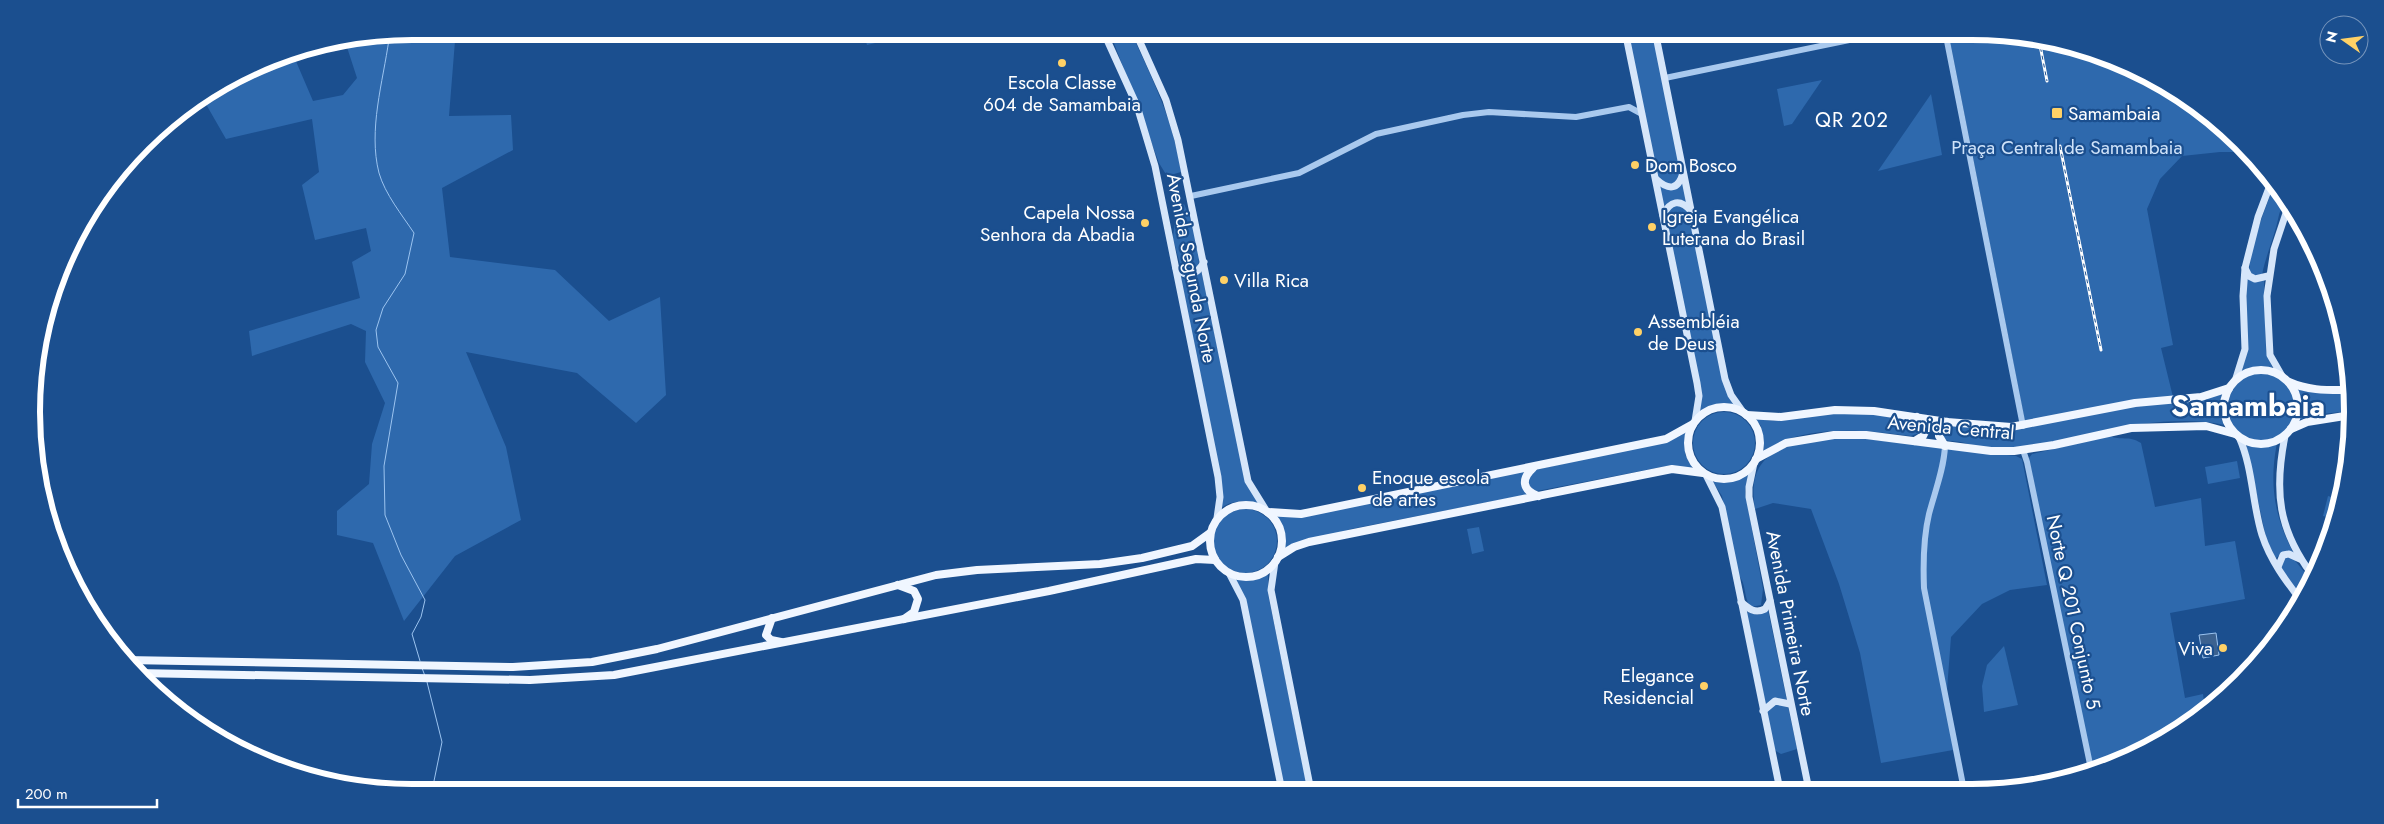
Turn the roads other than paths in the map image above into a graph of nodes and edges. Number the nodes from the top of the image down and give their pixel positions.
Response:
1 (1107, 40) edge
2 (1111, 40) edge
3 (1139, 40) edge
4 (1628, 40) edge
5 (1657, 40) edge
6 (1849, 40) edge
7 (1947, 40) edge
8 (1111, 48) junction
9 (1665, 78) junction
10 (1638, 97) junction
11 (1629, 107) junction
12 (1642, 114) junction
13 (1684, 173) junction
14 (1656, 179) junction
15 (2268, 188) edge
16 (1191, 196) junction
17 (1691, 211) junction
18 (2286, 213) edge
19 (1663, 216) junction
20 (1204, 262) junction
21 (1175, 268) junction
22 (2245, 268) junction
23 (2268, 276) junction
24 (2236, 378) junction
25 (2285, 379) junction
26 (2229, 388) junction
27 (2343, 390) edge
28 (1745, 413) junction
29 (2344, 416) edge
30 (1917, 417) junction
31 (1947, 422) junction
32 (1694, 423) junction
33 (2023, 426) junction
34 (2291, 429) junction
35 (2237, 435) junction
36 (2284, 436) junction
37 (1913, 442) junction
38 (1949, 446) junction
39 (2026, 450) junction
40 (1755, 461) junction
41 (1534, 467) junction
42 (1705, 474) junction
43 (1538, 496) junction
44 (1266, 511) junction
45 (1217, 518) junction
46 (1210, 533) junction
47 (1215, 560) junction
48 (1276, 560) junction
49 (2300, 560) junction
50 (2278, 568) junction
51 (2309, 571) edge
52 (1229, 573) junction
53 (897, 584) junction
54 (2296, 594) edge
55 (1770, 601) junction
56 (1741, 602) junction
57 (772, 618) junction
58 (902, 620) junction
59 (785, 643) junction
60 (135, 660) edge
61 (147, 673) edge
62 (1790, 704) junction
63 (1763, 711) junction
64 (2090, 765) edge
65 (1281, 784) edge
66 (1310, 784) edge
67 (1776, 784) edge
68 (1808, 784) edge
69 (1963, 784) edge

1 - 8 main road, Avenida Segunda Norte
2 - 8 main road
3 - 16 main road, Avenida Segunda Norte
4 - 10 main road
5 - 9 main road
6 - 9 street
7 - 33 street
8 - 21 main road, Avenida Segunda Norte
9 - 13 main road
10 - 11 street
10 - 12 main road
11 - 12 street
11 - 16 street
12 - 14 main road
13 - 14 main road
13 - 17 main road
14 - 19 main road
15 - 22 main road
16 - 20 main road, Avenida Segunda Norte
17 - 19 main road
17 - 28 main road
18 - 23 main road
19 - 32 main road
20 - 21 main road
20 - 44 main road, Avenida Segunda Norte
21 - 45 main road, Avenida Segunda Norte
22 - 23 main road
22 - 24 main road
23 - 25 main road
24 - 25 main road
24 - 26 main road
25 - 27 main road
25 - 34 main road
26 - 33 main road, Avenida Central
26 - 35 main road
28 - 30 main road, Avenida Central
28 - 32 main road
28 - 40 main road
29 - 34 main road
30 - 31 main road, Avenida Central
30 - 37 main road
31 - 33 main road, Avenida Central
31 - 38 main road
32 - 41 main road
32 - 42 main road
34 - 36 main road
35 - 36 main road
35 - 39 main road, Avenida Central
35 - 50 main road
36 - 49 main road
37 - 38 main road, Avenida Central
37 - 40 main road, Avenida Central
38 - 39 main road, Avenida Central
38 - 69 street
39 - 64 street, Norte Q 201 Conjunto 5
40 - 42 main road
40 - 55 main road, Avenida Primeira Norte
41 - 43 main road
41 - 44 main road
42 - 43 main road
42 - 56 main road
43 - 48 main road
44 - 45 main road
44 - 48 main road
45 - 46 main road
46 - 47 main road
46 - 53 main road
47 - 52 main road
47 - 58 main road
48 - 52 main road
48 - 66 main road
49 - 50 main road
49 - 51 main road
50 - 54 main road
52 - 65 main road
53 - 57 main road
53 - 58 main road
55 - 56 main road
55 - 62 main road, Avenida Primeira Norte
56 - 63 main road
57 - 59 main road
57 - 60 main road
58 - 59 main road
59 - 61 main road
62 - 63 main road
62 - 68 main road, Avenida Primeira Norte
63 - 67 main road

